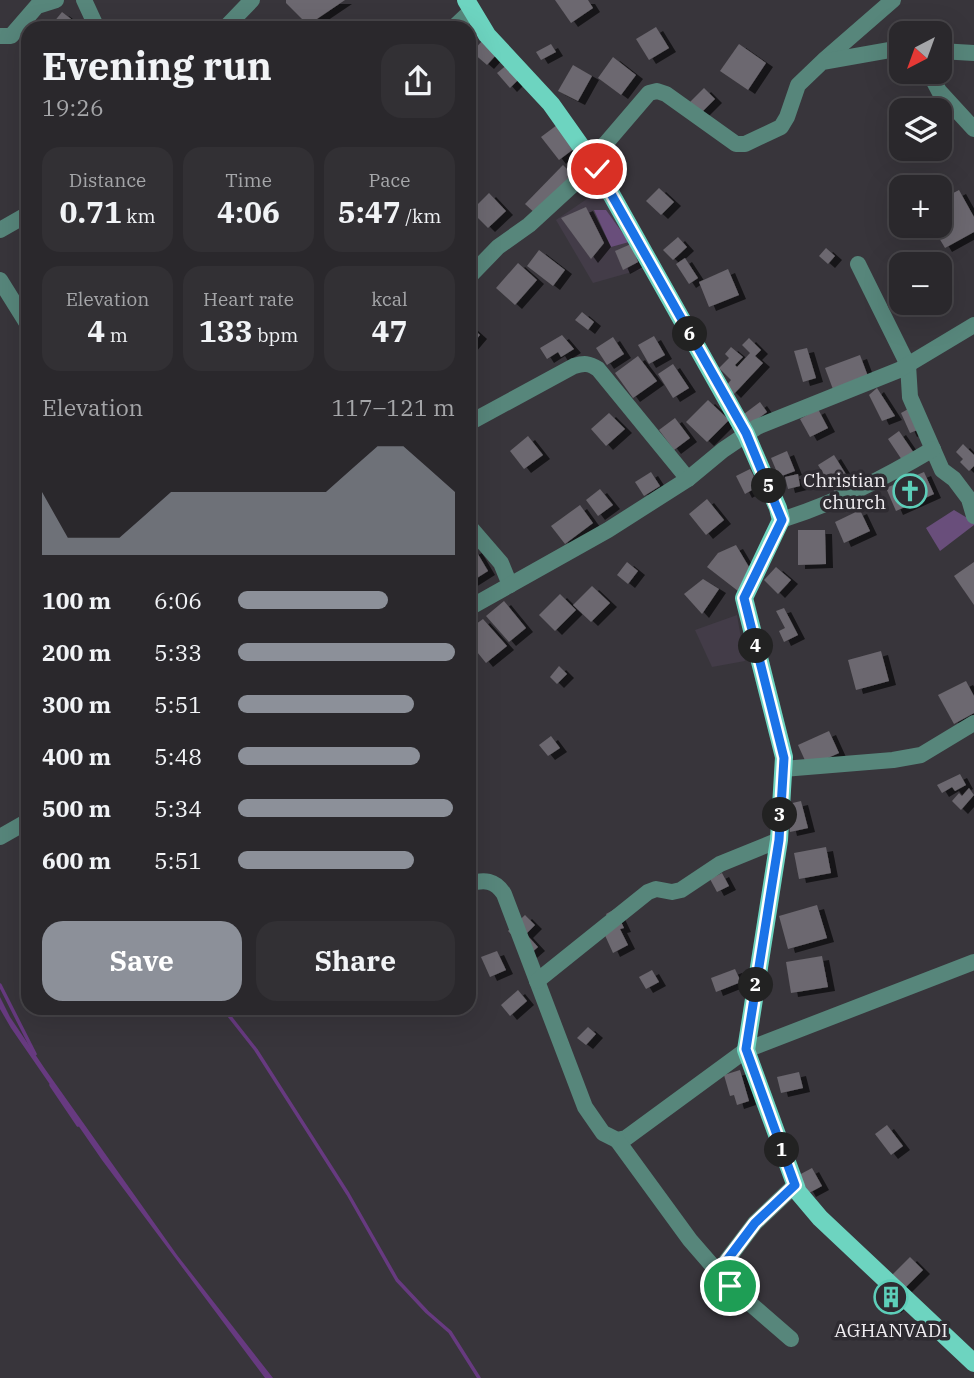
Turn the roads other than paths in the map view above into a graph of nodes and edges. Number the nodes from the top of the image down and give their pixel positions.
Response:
1 (56, 0) edge
2 (85, 0) edge
3 (251, 0) edge
4 (893, 0) edge
5 (469, 5) edge
6 (24, 21) edge
7 (94, 21) edge
8 (232, 21) edge
9 (458, 21) edge
10 (21, 24) edge
11 (0, 36) edge
12 (889, 50) edge
13 (952, 52) edge
14 (974, 53) edge
15 (822, 62) junction
16 (935, 84) edge
17 (974, 130) edge
18 (594, 163) junction
19 (21, 219) edge
20 (0, 230) edge
21 (858, 264) dead end
22 (476, 270) edge
23 (0, 280) edge
24 (21, 314) edge
25 (974, 325) edge
26 (908, 365) junction
27 (476, 419) edge
28 (746, 433) junction
29 (933, 449) junction
30 (688, 479) junction
31 (972, 498) edge
32 (974, 516) edge
33 (782, 520) junction
34 (476, 534) edge
35 (510, 585) junction
36 (476, 604) edge
37 (974, 723) edge
38 (783, 769) junction
39 (21, 825) edge
40 (0, 837) edge
41 (779, 840) junction
42 (476, 881) edge
43 (974, 962) edge
44 (537, 981) junction
45 (746, 1049) junction
46 (617, 1140) junction
47 (795, 1185) junction
48 (718, 1272) junction
49 (791, 1339) dead end
50 (974, 1363) edge

1 - 6 street
2 - 7 street
3 - 8 street
4 - 15 street
5 - 9 street
5 - 18 main road
10 - 11 street
12 - 15 street
13 - 14 street
15 - 18 street
16 - 17 street
18 - 22 street
18 - 28 main road
19 - 20 street
21 - 26 street
23 - 24 street
25 - 26 street
26 - 28 street
26 - 29 street
27 - 30 street
28 - 30 street
28 - 33 main road
29 - 31 street
29 - 33 street
30 - 35 street
31 - 32 street
33 - 38 main road
34 - 35 street
35 - 36 street
37 - 38 street
38 - 41 main road
39 - 40 street
41 - 44 street
41 - 45 main road
42 - 44 street
43 - 45 street
44 - 46 street
45 - 46 street
45 - 47 main road
46 - 48 street
47 - 48 street
47 - 50 main road
48 - 49 street

